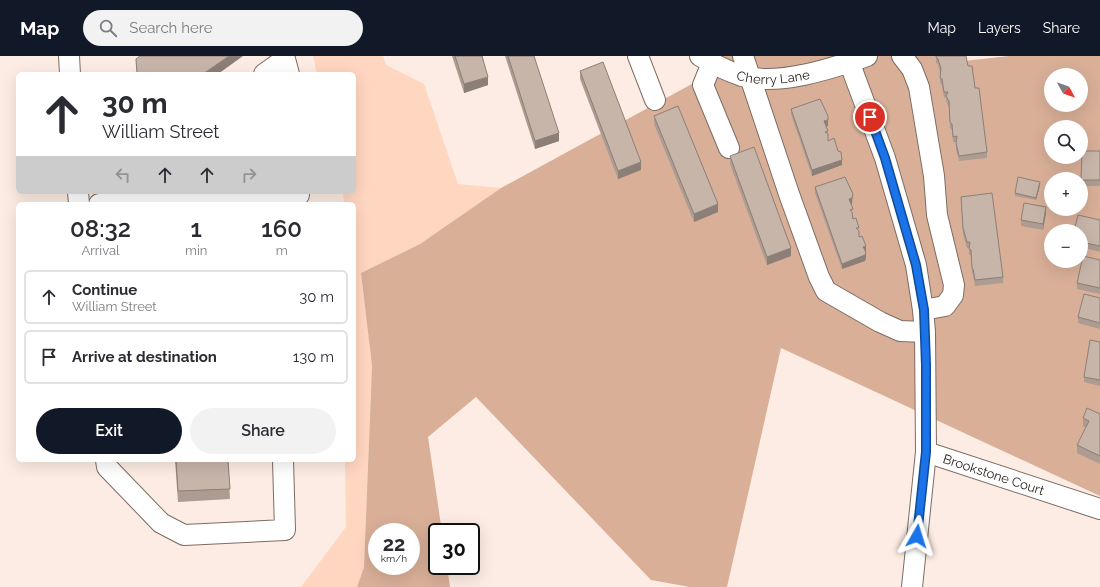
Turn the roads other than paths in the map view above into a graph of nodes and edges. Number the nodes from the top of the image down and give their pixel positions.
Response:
1 (69, 56) edge
2 (638, 56) edge
3 (743, 56) edge
4 (902, 56) edge
5 (854, 58) edge
6 (706, 59) edge
7 (70, 72) edge
8 (267, 72) edge
9 (288, 72) edge
10 (750, 77) junction
11 (655, 100) dead end
12 (729, 148) dead end
13 (299, 197) edge
14 (156, 202) edge
15 (924, 310) junction
16 (925, 332) junction
17 (926, 452) junction
18 (106, 462) edge
19 (283, 462) edge
20 (1100, 509) edge
21 (912, 587) edge

1 - 7 street
2 - 11 street
3 - 10 street
4 - 15 street
5 - 10 street, Cherry Lane
5 - 15 street
6 - 10 street, Cherry Lane
6 - 12 street
8 - 9 street
10 - 16 street
13 - 14 street
15 - 16 street
16 - 17 street
17 - 20 street, Brookstone Court
17 - 21 street, Brookstone Court
18 - 19 street

